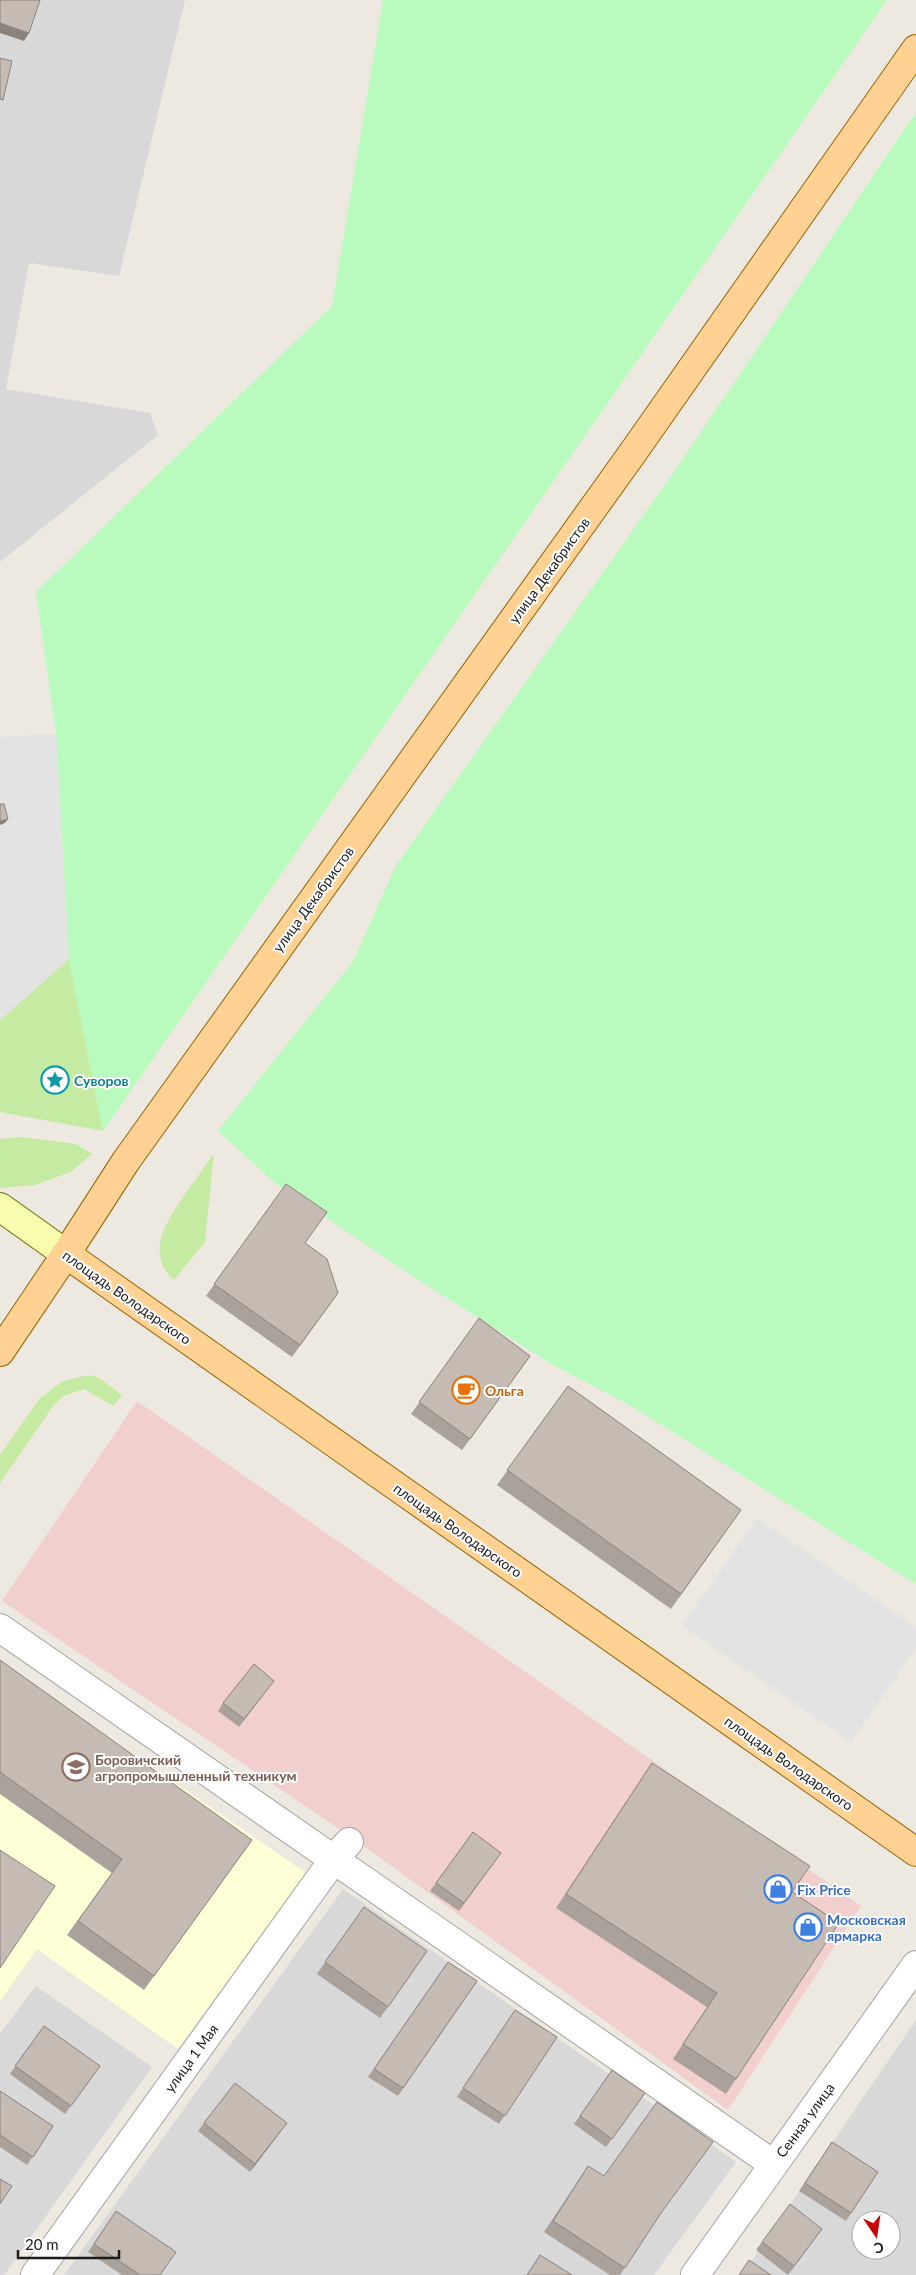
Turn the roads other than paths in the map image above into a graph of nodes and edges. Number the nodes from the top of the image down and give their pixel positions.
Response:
1 (916, 50) edge
2 (0, 1207) edge
3 (66, 1254) junction
4 (0, 1352) edge
5 (0, 1628) edge
6 (342, 1851) junction
7 (916, 1852) edge
8 (916, 1965) edge
9 (773, 2164) junction
10 (35, 2275) edge
11 (695, 2275) edge

1 - 3 main road, улица Декабристов
2 - 3 main road, площадь Володарского
3 - 4 main road, улица Декабристов
3 - 7 main road, площадь Володарского
5 - 6 street
6 - 9 street
6 - 10 street, улица 1 Мая
8 - 9 street, Сенная улица
9 - 11 street, Сенная улица

